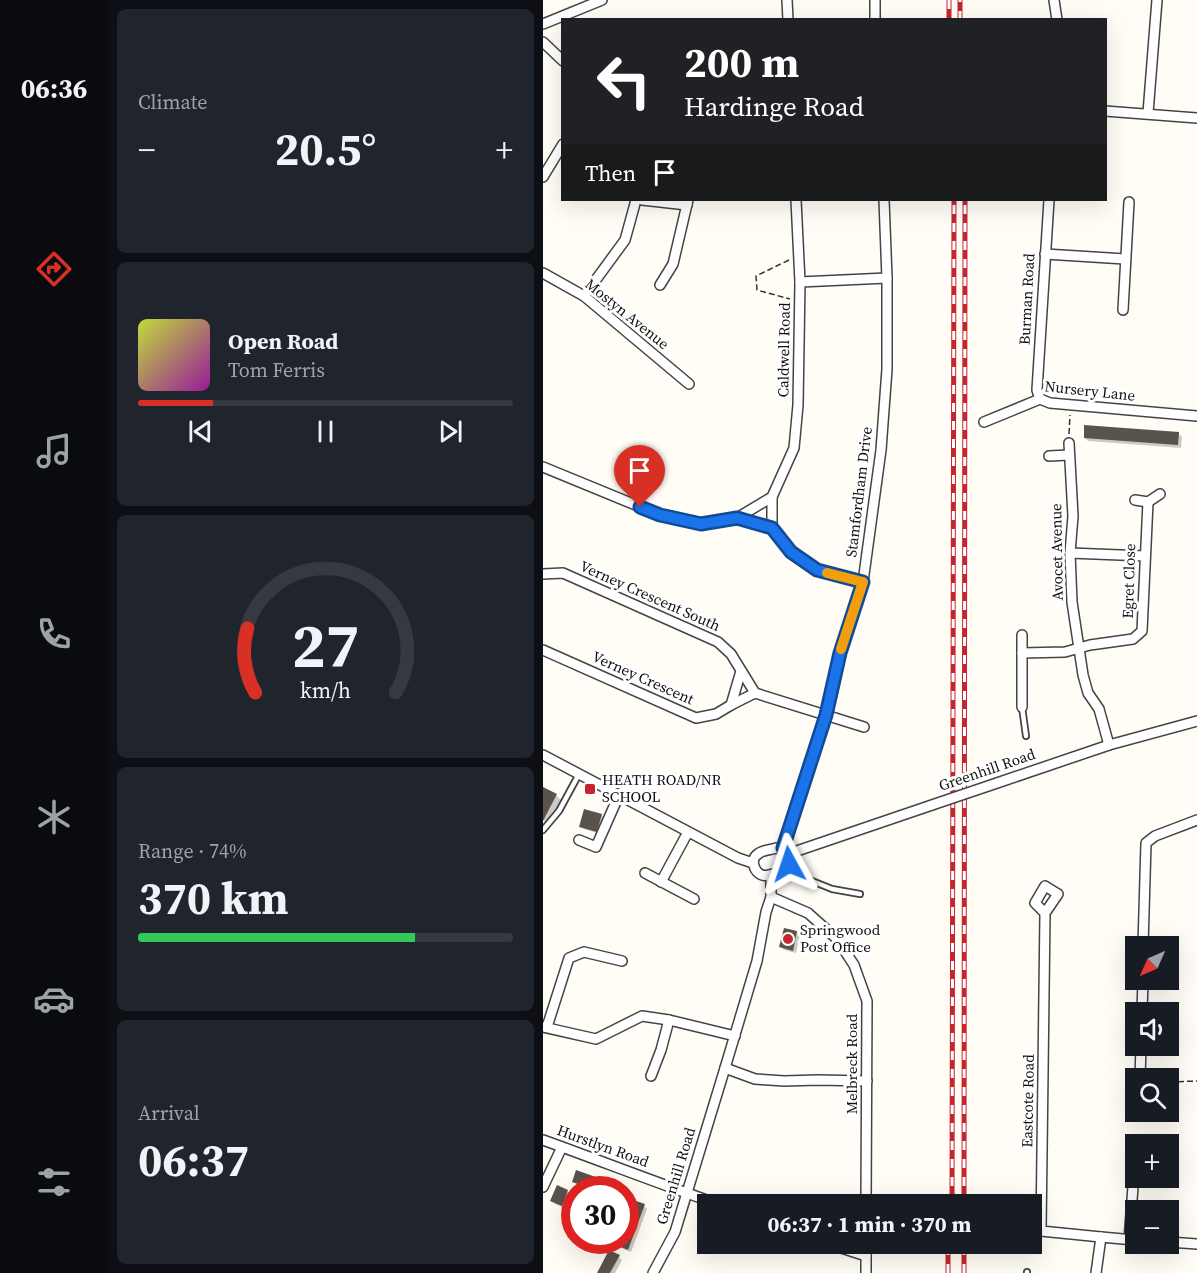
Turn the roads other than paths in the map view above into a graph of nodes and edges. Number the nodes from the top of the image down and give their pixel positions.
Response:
1 (602, 0) edge
2 (787, 0) edge
3 (875, 0) edge
4 (1054, 0) edge
5 (1157, 0) edge
6 (786, 18) edge
7 (875, 18) edge
8 (1057, 18) edge
9 (543, 24) edge
10 (543, 42) edge
11 (561, 59) edge
12 (1107, 111) edge
13 (1148, 113) junction
14 (1197, 118) edge
15 (561, 147) edge
16 (543, 177) edge
17 (636, 201) edge
18 (665, 201) edge
19 (796, 201) edge
20 (884, 201) edge
21 (1049, 201) edge
22 (688, 202) edge
23 (1129, 202) dead end
24 (1045, 254) junction
25 (1125, 259) junction
26 (543, 273) edge
27 (887, 278) junction
28 (799, 282) junction
29 (660, 285) dead end
30 (584, 296) junction
31 (1123, 310) dead end
32 (689, 384) dead end
33 (1040, 399) junction
34 (1197, 416) edge
35 (984, 422) dead end
36 (1069, 443) road end
37 (1069, 455) junction
38 (1049, 456) dead end
39 (543, 467) edge
40 (1160, 494) dead end
41 (772, 497) junction
42 (1135, 500) dead end
43 (1148, 501) junction
44 (737, 518) junction
45 (772, 528) junction
46 (1070, 553) junction
47 (1146, 556) junction
48 (543, 574) edge
49 (863, 582) junction
50 (1022, 635) dead end
51 (1079, 648) junction
52 (543, 650) edge
53 (1022, 653) junction
54 (741, 671) junction
55 (755, 693) junction
56 (731, 705) junction
57 (1022, 707) joint
58 (826, 715) junction
59 (1197, 721) edge
60 (864, 728) dead end
61 (1026, 736) dead end
62 (1109, 745) junction
63 (543, 756) edge
64 (579, 774) junction
65 (619, 795) junction
66 (1197, 820) edge
67 (543, 830) edge
68 (688, 832) junction
69 (579, 840) dead end
70 (787, 855) junction
71 (753, 863) junction
72 (645, 873) dead end
73 (771, 875) junction
74 (661, 882) junction
75 (860, 894) dead end
76 (771, 897) junction
77 (694, 899) dead end
78 (1045, 913) dead end
79 (1143, 936) edge
80 (622, 961) dead end
81 (669, 1020) junction
82 (545, 1027) edge
83 (735, 1036) junction
84 (725, 1068) junction
85 (651, 1076) dead end
86 (867, 1081) junction
87 (543, 1140) edge
88 (562, 1147) junction
89 (543, 1187) edge
90 (686, 1194) junction
91 (866, 1194) edge
92 (697, 1197) edge
93 (1101, 1237) junction
94 (1125, 1239) edge
95 (1179, 1243) edge
96 (1197, 1244) edge
97 (857, 1254) edge
98 (866, 1257) joint
99 (657, 1272) edge
100 (866, 1273) edge
101 (1096, 1273) edge

1 - 9 street
2 - 6 street
3 - 7 street
4 - 8 street
5 - 13 street
10 - 11 street
12 - 13 street
13 - 14 street
15 - 16 street
17 - 30 street
18 - 22 street
19 - 28 street, Caldwell Road
20 - 27 street, Stamfordham Drive
21 - 24 street, Burman Road
22 - 29 street
23 - 25 street
24 - 25 street
24 - 33 street, Burman Road
25 - 31 street
26 - 30 street, Mostyn Avenue
27 - 28 street
27 - 49 street, Stamfordham Drive
28 - 41 street, Caldwell Road
30 - 32 street, Mostyn Avenue
33 - 34 street, Nursery Lane
33 - 35 street, Nursery Lane
36 - 37 street, Avocet Avenue
37 - 38 street
37 - 46 street, Avocet Avenue
39 - 44 street
40 - 43 street
41 - 44 street
41 - 45 street, Caldwell Road
42 - 43 street
43 - 47 street, Egret Close
44 - 45 street
45 - 49 street
46 - 47 street
46 - 51 street, Avocet Avenue
47 - 51 street, Egret Close
48 - 54 street, Verney Crescent South
49 - 58 street, Stamfordham Drive
50 - 53 street
51 - 53 street
51 - 62 street, Avocet Avenue
52 - 56 street, Verney Crescent
53 - 57 street
54 - 55 street, Verney Crescent South
54 - 56 street
55 - 56 street, Verney Crescent
55 - 58 street
57 - 61 lane
58 - 60 street
58 - 70 street, Stamfordham Drive
59 - 62 street, Greenhill Road
62 - 70 street, Greenhill Road, bridge
63 - 64 street
64 - 65 street
64 - 67 lane
65 - 68 street
65 - 69 street
66 - 79 street
68 - 71 street
68 - 74 street
70 - 71 street
70 - 73 street
70 - 75 lane
71 - 73 street
72 - 74 street
73 - 76 street, Greenhill Road
74 - 77 street
76 - 83 street, Greenhill Road
76 - 86 street, Melbreck Road
78 - 93 street, Eastcote Road
80 - 82 street
81 - 82 street
81 - 83 street
81 - 85 street
83 - 84 street, Greenhill Road
84 - 86 street
84 - 90 street, Greenhill Road
86 - 91 street, Melbreck Road
87 - 88 street, Hurstlyn Road
88 - 89 street
88 - 90 street, Hurstlyn Road
90 - 92 street, Hurstlyn Road
90 - 99 street, Greenhill Road
93 - 94 street
93 - 101 street
95 - 96 street
97 - 98 street
98 - 100 street

